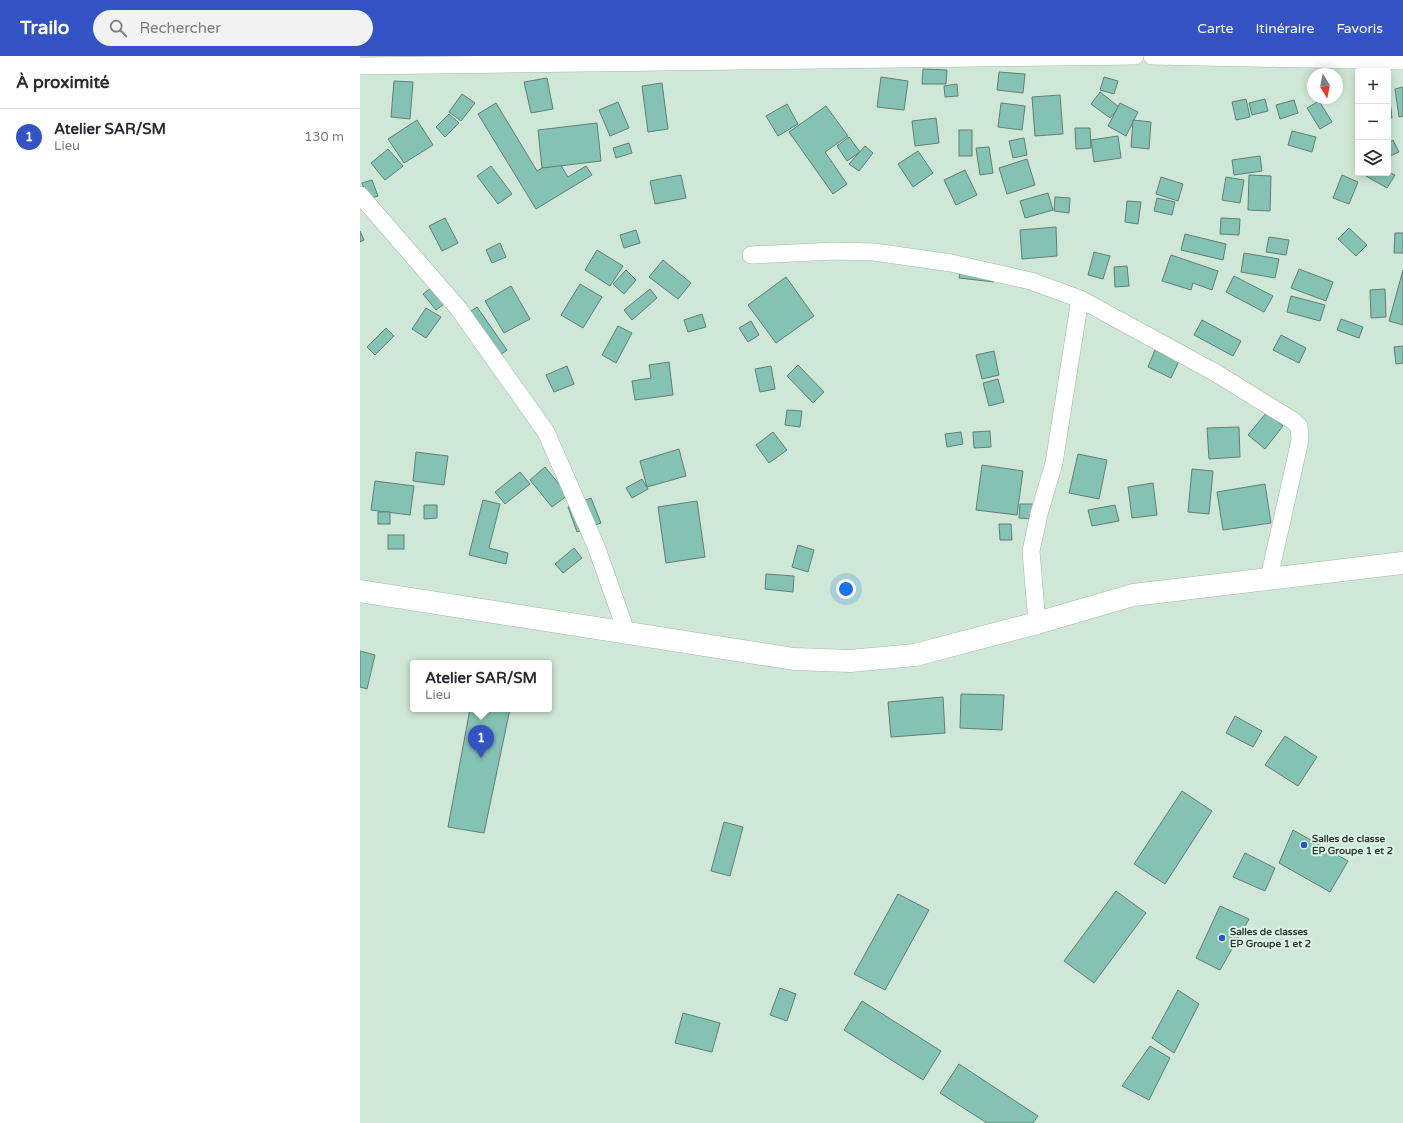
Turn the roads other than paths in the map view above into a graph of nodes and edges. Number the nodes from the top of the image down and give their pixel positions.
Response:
1 (1135, 56) edge
2 (1152, 56) edge
3 (873, 58) edge
4 (1403, 61) edge
5 (360, 66) edge
6 (360, 195) edge
7 (751, 255) dead end
8 (1080, 299) junction
9 (1403, 563) edge
10 (1269, 578) junction
11 (360, 591) edge
12 (1037, 623) junction
13 (626, 631) junction

1 - 3 street
2 - 4 street
3 - 5 street
6 - 13 street
7 - 8 street
8 - 10 street
8 - 12 street
9 - 10 main road
10 - 12 main road
11 - 13 main road
12 - 13 main road

